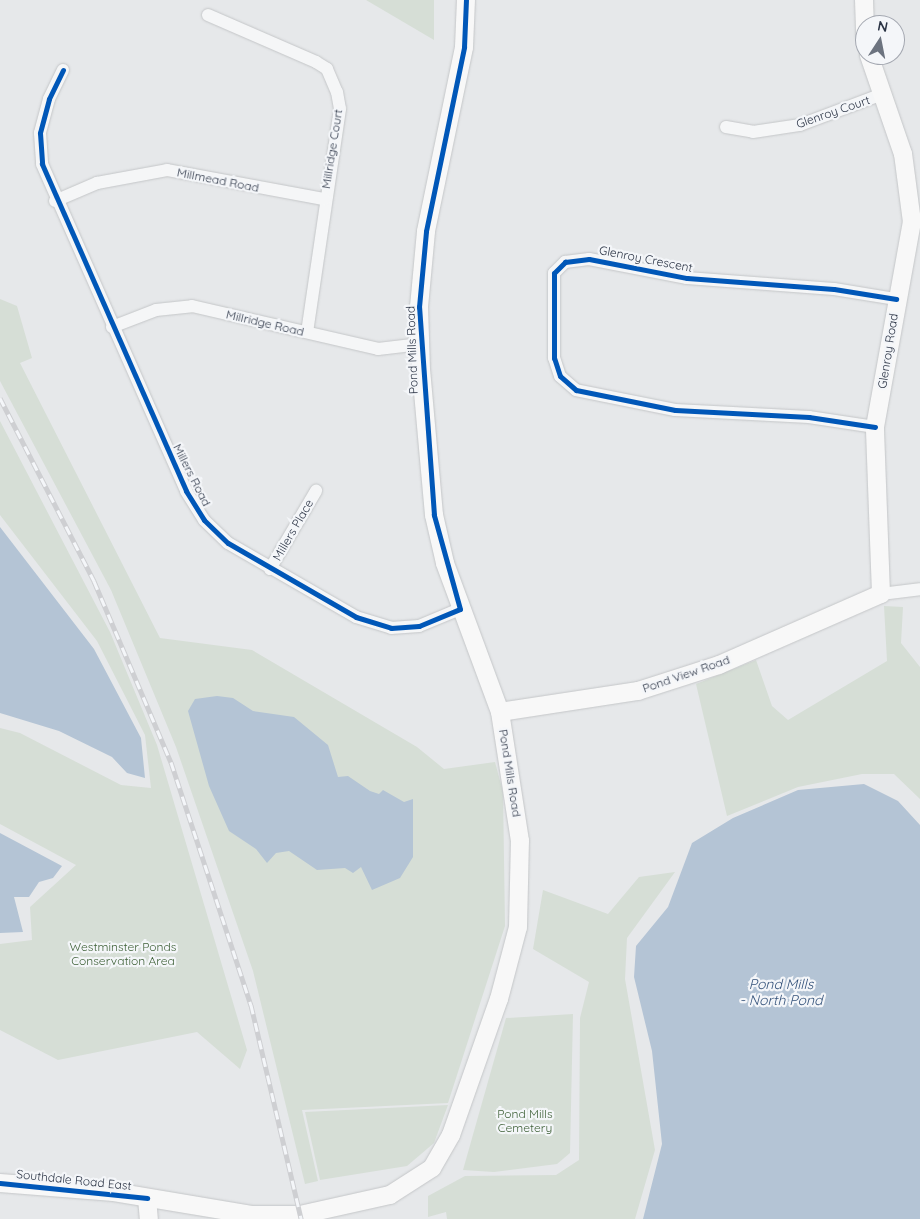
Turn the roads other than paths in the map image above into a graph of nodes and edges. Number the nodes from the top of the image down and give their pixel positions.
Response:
1 (466, 0) edge
2 (864, 0) edge
3 (208, 14) dead end
4 (864, 15) edge
5 (872, 65) edge
6 (63, 70) dead end
7 (880, 95) junction
8 (726, 127) dead end
9 (915, 188) edge
10 (324, 200) junction
11 (55, 201) junction
12 (896, 298) junction
13 (112, 328) junction
14 (307, 332) junction
15 (420, 344) junction
16 (875, 426) junction
17 (316, 491) dead end
18 (270, 569) junction
19 (920, 589) edge
20 (881, 594) junction
21 (460, 609) junction
22 (500, 712) junction
23 (0, 1183) edge
24 (147, 1198) junction
25 (150, 1219) edge

1 - 15 main road, Pond Mills Road
2 - 4 main road
3 - 10 street, Millridge Court
5 - 7 main road, Glenroy Road
6 - 11 street, Millers Road
7 - 8 street, Glenroy Court
7 - 9 main road, Glenroy Road
9 - 12 main road, Glenroy Road
10 - 11 street, Millmead Road
10 - 14 street, Millridge Court
11 - 13 street, Millers Road
12 - 16 main road, Glenroy Road
12 - 16 street, Glenroy Crescent
13 - 14 street, Millridge Road
13 - 18 street, Millers Road
14 - 15 street, Millridge Road
15 - 21 main road, Pond Mills Road
16 - 20 main road, Glenroy Road
17 - 18 street, Millers Place
18 - 21 street, Millers Road
19 - 20 street, Pond View Road
20 - 22 main road, Pond View Road
21 - 22 main road, Pond Mills Road
22 - 24 main road, Pond Mills Road
23 - 24 main road, Southdale Road East
24 - 25 main road

